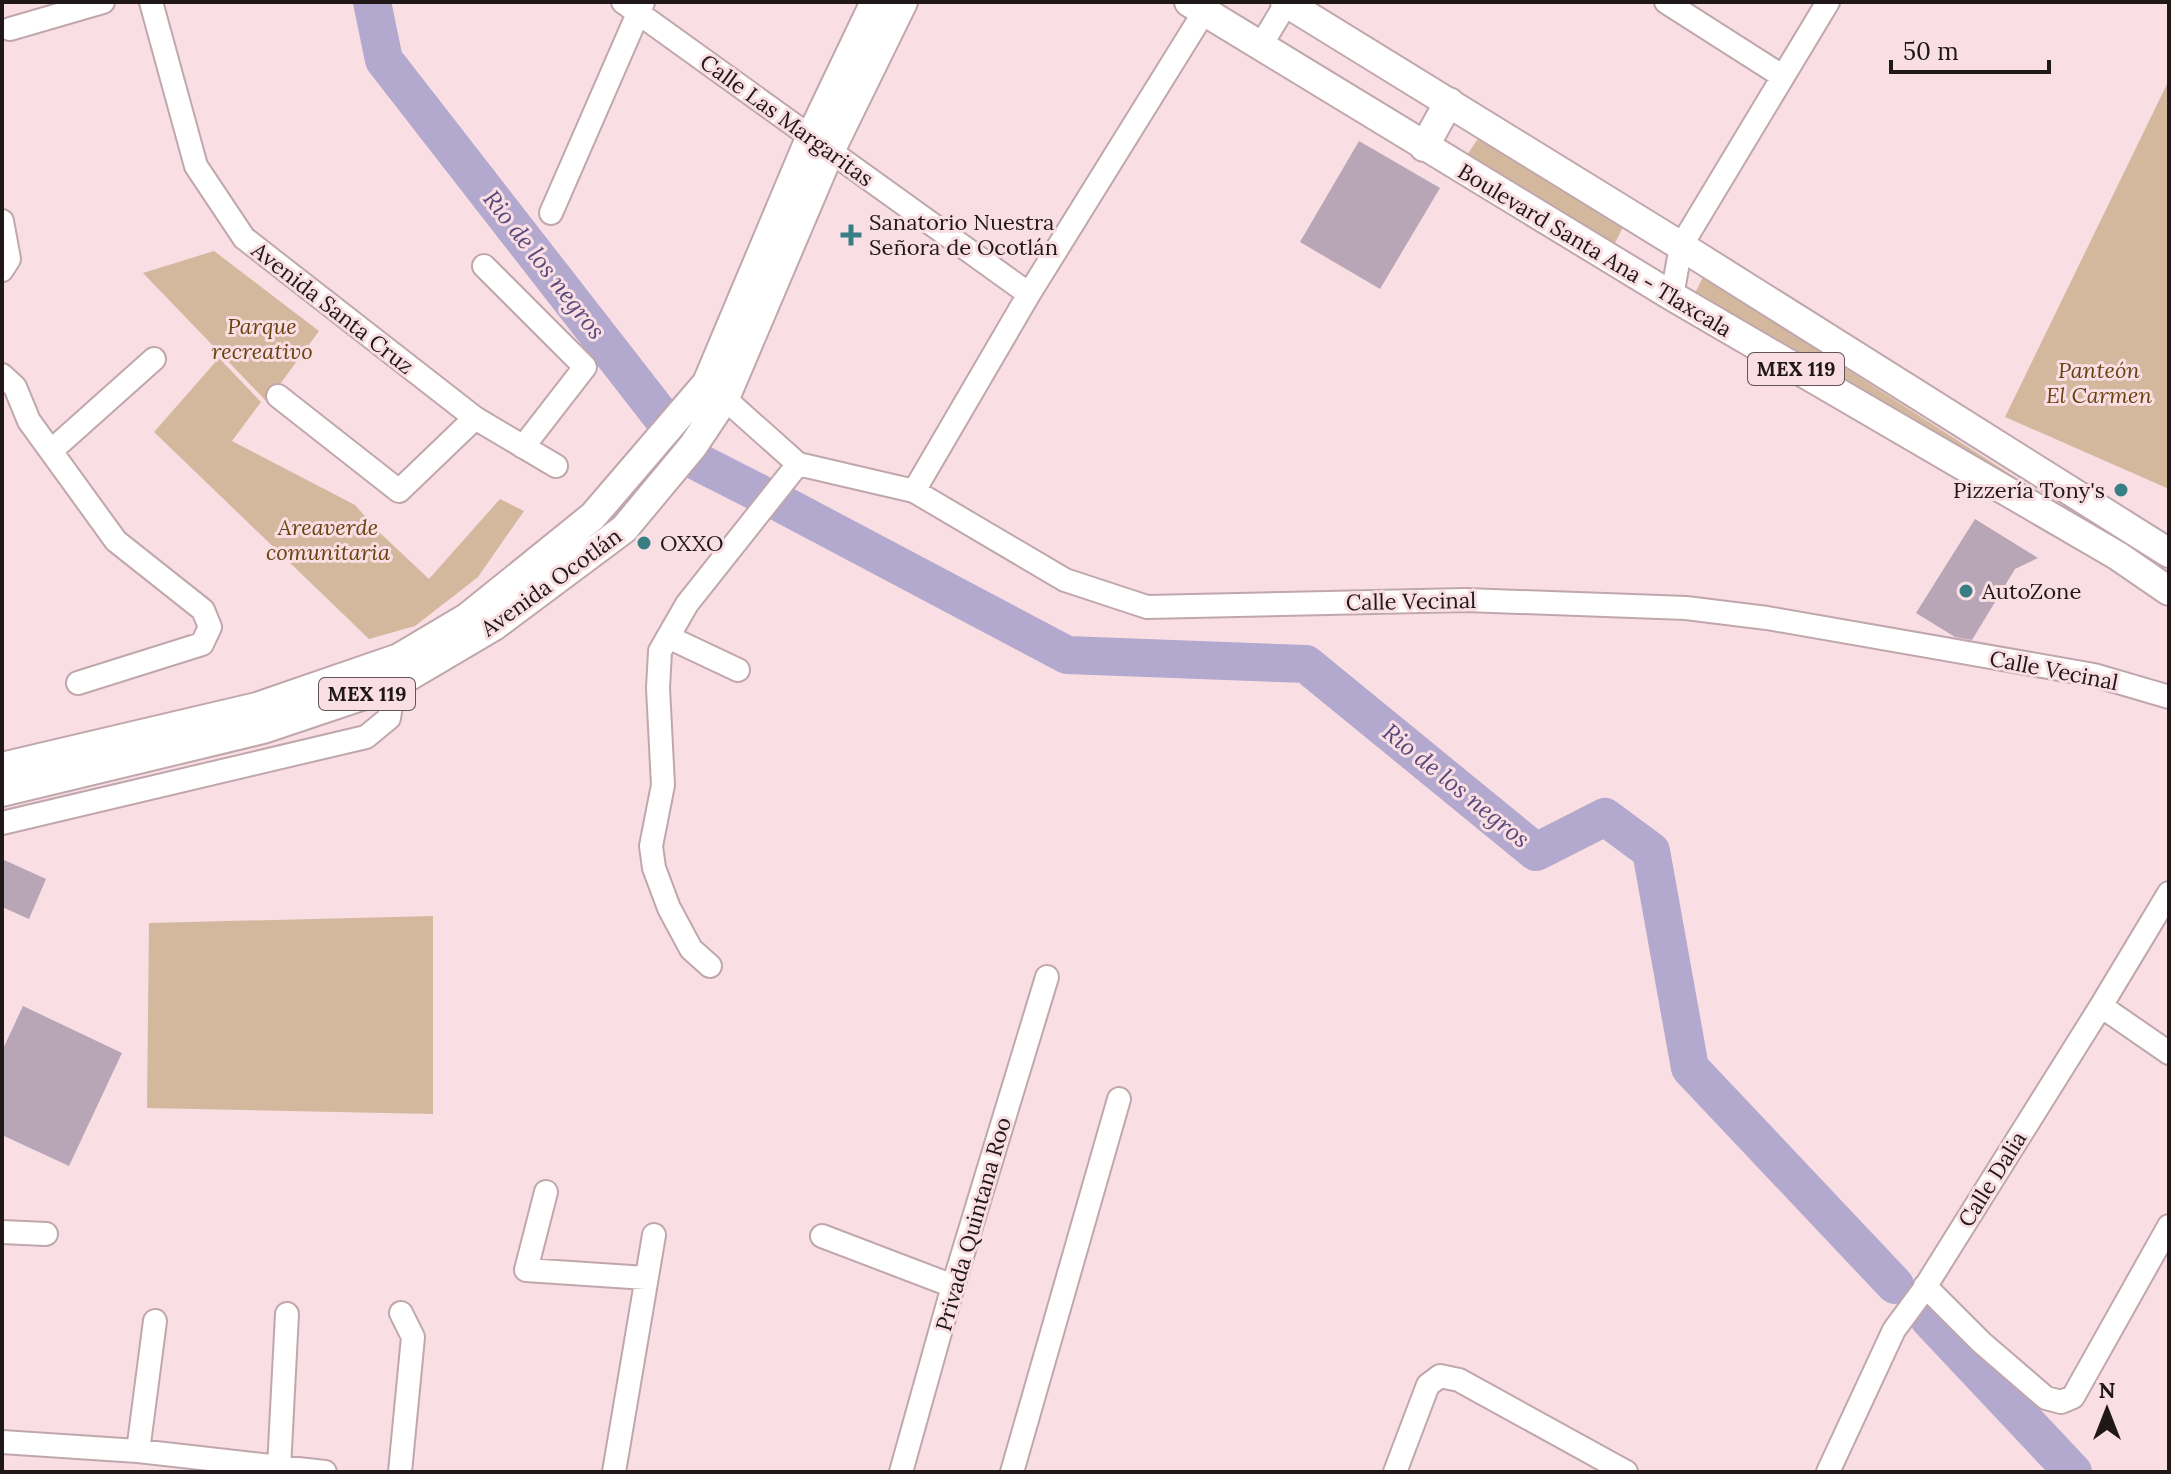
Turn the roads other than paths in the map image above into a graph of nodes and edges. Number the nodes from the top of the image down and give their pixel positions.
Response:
1 (103, 2) edge
2 (151, 2) edge
3 (875, 2) edge
4 (903, 2) edge
5 (1286, 2) edge
6 (1666, 2) edge
7 (1825, 3) edge
8 (635, 6) edge
9 (1196, 7) edge
10 (10, 29) dead end
11 (1260, 47) junction
12 (1782, 76) junction
13 (1449, 102) junction
14 (820, 144) junction
15 (1424, 147) junction
16 (551, 213) dead end
17 (2, 221) edge
18 (1681, 246) junction
19 (484, 266) dead end
20 (2, 270) edge
21 (1029, 294) junction
22 (1672, 296) junction
23 (154, 359) dead end
24 (3, 378) edge
25 (716, 390) junction
26 (278, 396) dead end
27 (2, 404) edge
28 (475, 418) junction
29 (29, 421) junction
30 (523, 447) junction
31 (51, 451) junction
32 (798, 464) junction
33 (556, 466) dead end
34 (914, 491) junction
35 (2169, 553) edge
36 (2169, 591) edge
37 (668, 637) junction
38 (738, 670) dead end
39 (78, 683) dead end
40 (394, 685) junction
41 (2169, 697) edge
42 (2, 767) edge
43 (2, 792) edge
44 (2, 823) edge
45 (2169, 893) edge
46 (710, 966) dead end
47 (1047, 977) dead end
48 (2101, 1006) junction
49 (2169, 1053) edge
50 (1119, 1099) dead end
51 (546, 1192) dead end
52 (2169, 1226) edge
53 (2, 1232) edge
54 (46, 1234) dead end
55 (654, 1235) dead end
56 (822, 1236) dead end
57 (646, 1278) junction
58 (953, 1286) junction
59 (1925, 1286) junction
60 (401, 1313) dead end
61 (287, 1314) dead end
62 (155, 1321) dead end
63 (2, 1442) edge
64 (138, 1451) junction
65 (279, 1468) junction
66 (325, 1472) edge
67 (400, 1472) edge
68 (614, 1472) edge
69 (901, 1472) edge
70 (1012, 1472) edge
71 (1395, 1472) edge
72 (1626, 1472) edge
73 (1828, 1472) edge

1 - 10 street
2 - 28 street, Avenida Santa Cruz
3 - 14 main road, Avenida Ocotlán / MEX 119
4 - 14 main road, Avenida Ocotlán / MEX 119
5 - 11 street
5 - 13 main road, Boulevard Santa Ana - Tlaxcala / MEX 119
6 - 12 street
7 - 12 street
8 - 14 street, Calle Las Margaritas
8 - 16 street
9 - 11 main road, Boulevard Santa Ana - Tlaxcala / MEX 119
9 - 21 street
11 - 15 main road, Boulevard Santa Ana - Tlaxcala / MEX 119
12 - 18 street
13 - 15 main road
13 - 18 main road, Boulevard Santa Ana - Tlaxcala / MEX 119
14 - 21 street, Calle Las Margaritas
14 - 25 main road, Avenida Ocotlán / MEX 119
15 - 22 main road, Boulevard Santa Ana - Tlaxcala / MEX 119
17 - 20 street
18 - 22 street
18 - 35 main road, Boulevard Santa Ana - Tlaxcala / MEX 119
19 - 30 street
21 - 34 street
22 - 36 main road, Boulevard Santa Ana - Tlaxcala / MEX 119
23 - 31 street
24 - 29 street
25 - 32 street, Calle Vecinal
25 - 40 main road, Avenida Ocotlán / MEX 119
25 - 42 main road, Avenida Ocotlán / MEX 119
26 - 28 street
27 - 29 street
28 - 30 street, Avenida Santa Cruz
29 - 31 street
30 - 33 street, Avenida Santa Cruz
31 - 39 street
32 - 34 street, Calle Vecinal
32 - 37 street
34 - 41 street, Calle Vecinal
37 - 38 street
37 - 46 street
40 - 43 main road, Avenida Ocotlán / MEX 119
40 - 44 street
45 - 48 street, Calle Dalia
47 - 58 street, Privada Quintana Roo
48 - 49 street
48 - 59 street, Calle Dalia
50 - 70 street
51 - 57 street
52 - 59 street
53 - 54 street
55 - 57 street
56 - 58 street
57 - 68 street
58 - 69 street, Privada Quintana Roo
59 - 73 street, Calle Dalia
60 - 67 street
61 - 65 street
62 - 64 street
63 - 64 street
64 - 65 street
65 - 66 street
71 - 72 street

